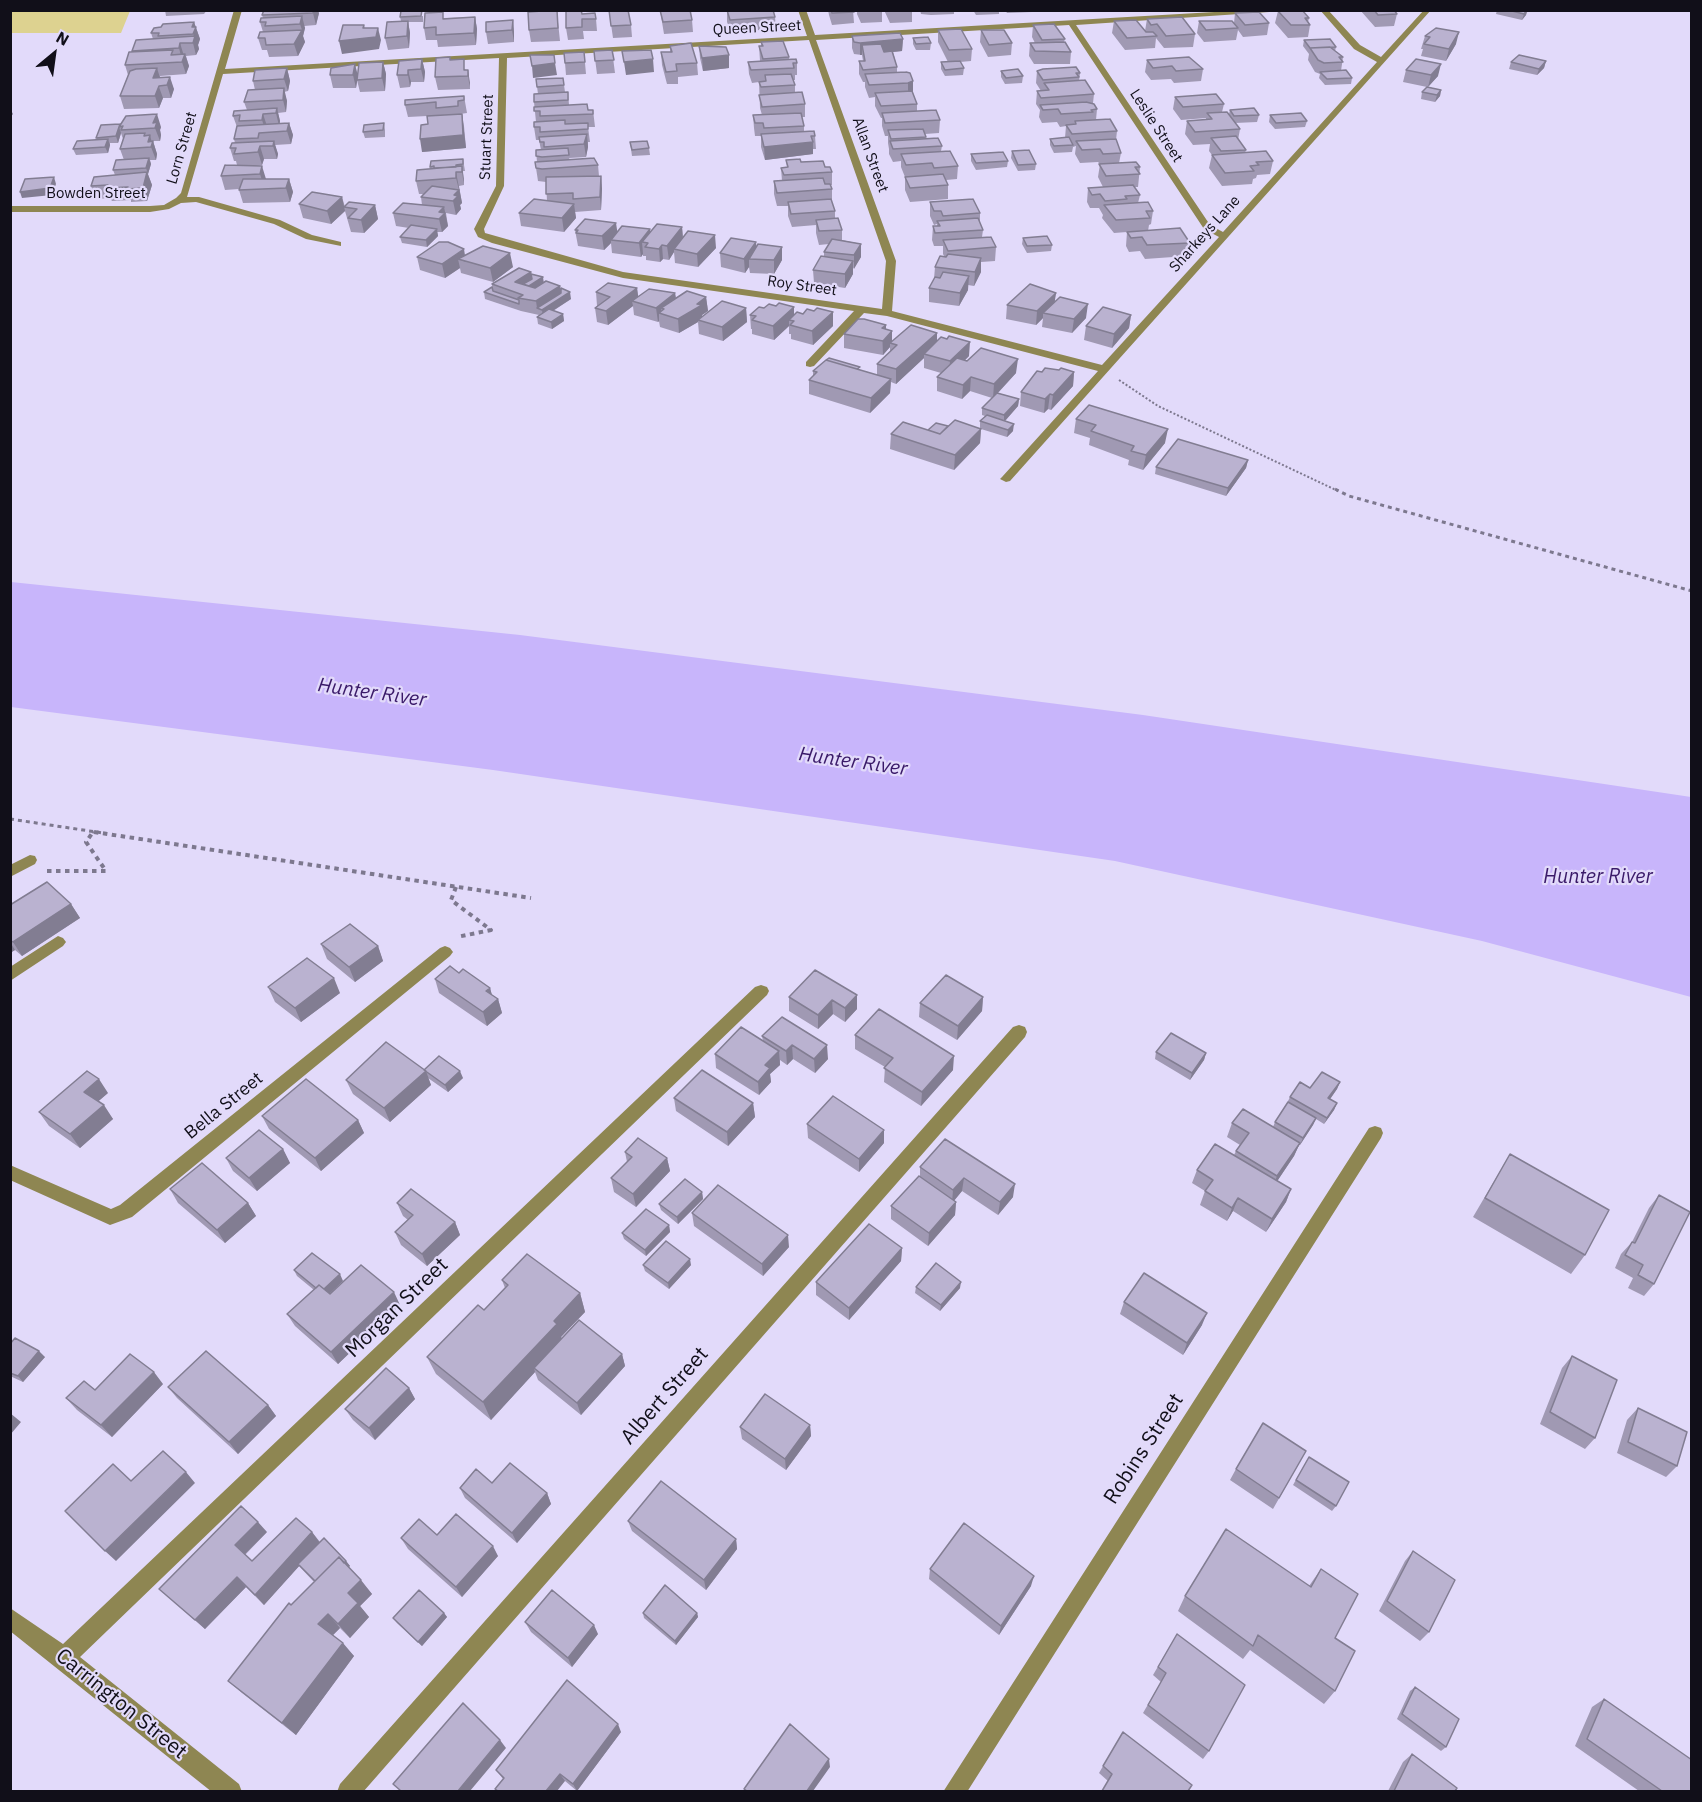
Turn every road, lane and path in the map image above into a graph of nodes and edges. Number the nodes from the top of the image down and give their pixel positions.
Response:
1 (238, 10) edge
2 (802, 10) edge
3 (1296, 10) edge
4 (1323, 10) edge
5 (1428, 10) edge
6 (1072, 24) junction
7 (812, 38) junction
8 (503, 56) junction
9 (1382, 61) junction
10 (220, 72) junction
11 (179, 200) junction
12 (10, 209) edge
13 (1224, 236) junction
14 (495, 241) joint
15 (338, 244) dead end
16 (862, 309) junction
17 (887, 313) junction
18 (810, 364) dead end
19 (1104, 369) junction
20 (1006, 478) dead end
21 (1692, 591) edge
22 (10, 819) edge
23 (93, 831) junction
24 (30, 860) joint
25 (10, 872) edge
26 (456, 886) junction
27 (531, 898) dead end
28 (58, 942) dead end
29 (445, 952) joint
30 (10, 975) edge
31 (761, 991) dead end
32 (1019, 1032) dead end
33 (1376, 1133) dead end
34 (10, 1172) edge
35 (10, 1618) edge
36 (64, 1658) junction
37 (231, 1791) edge
38 (348, 1791) edge
39 (954, 1791) edge

1 - 10 street, Lorn Street
2 - 7 street, Allan Street
3 - 6 street, Queen Street
4 - 9 street
5 - 9 street, Sharkeys Lane
6 - 7 street, Queen Street
6 - 13 street, Leslie Street
7 - 8 street, Queen Street
7 - 17 street, Allan Street
8 - 10 street, Queen Street
8 - 14 street, Stuart Street
9 - 13 street, Sharkeys Lane
10 - 11 street, Lorn Street
11 - 12 street, Bowden Street
11 - 15 street, Lorn Street
13 - 19 street, Sharkeys Lane
14 - 16 street, Roy Street
16 - 17 street, Roy Street
16 - 18 street
17 - 19 street, Roy Street
19 - 20 street, Sharkeys Lane
19 - 21 path
22 - 23 path
23 - 24 path
23 - 26 path
24 - 25 street
26 - 27 path
26 - 29 path
28 - 30 street
29 - 34 street, Bella Street
31 - 36 street, Morgan Street
32 - 38 street, Albert Street
33 - 39 street, Robins Street
35 - 36 street, Carrington Street
36 - 37 street, Carrington Street

